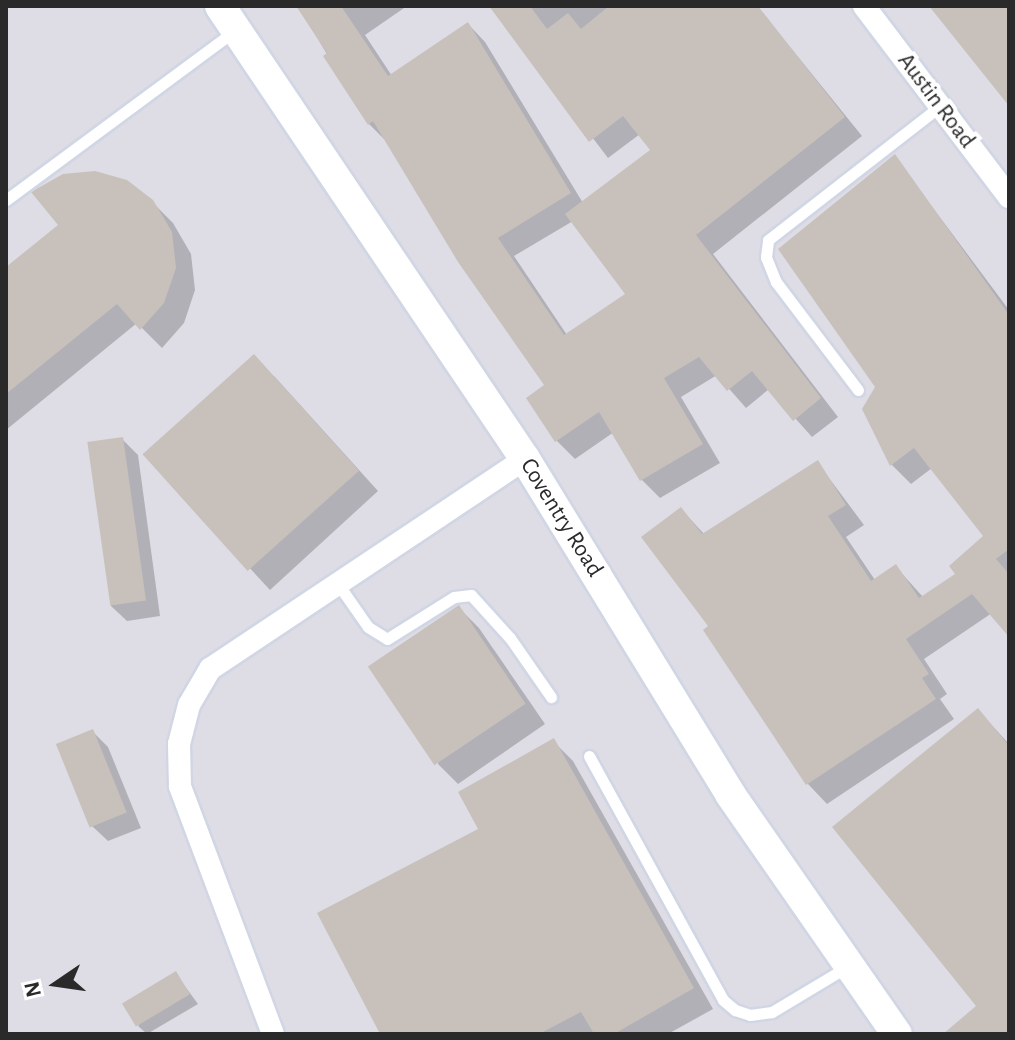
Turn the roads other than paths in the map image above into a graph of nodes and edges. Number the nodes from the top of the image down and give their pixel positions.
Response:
1 (864, 6) edge
2 (228, 18) edge
3 (940, 106) junction
4 (1009, 197) edge
5 (6, 200) edge
6 (858, 390) dead end
7 (525, 459) junction
8 (338, 584) junction
9 (551, 697) dead end
10 (589, 756) dead end
11 (851, 965) junction
12 (273, 1034) edge
13 (897, 1034) edge

1 - 3 street, Austin Road
2 - 5 lane
2 - 7 street, Coventry Road
3 - 4 street, Austin Road
3 - 6 lane
7 - 8 street
7 - 11 street, Coventry Road
8 - 9 lane
8 - 12 street
10 - 11 lane
11 - 13 street, Coventry Road

